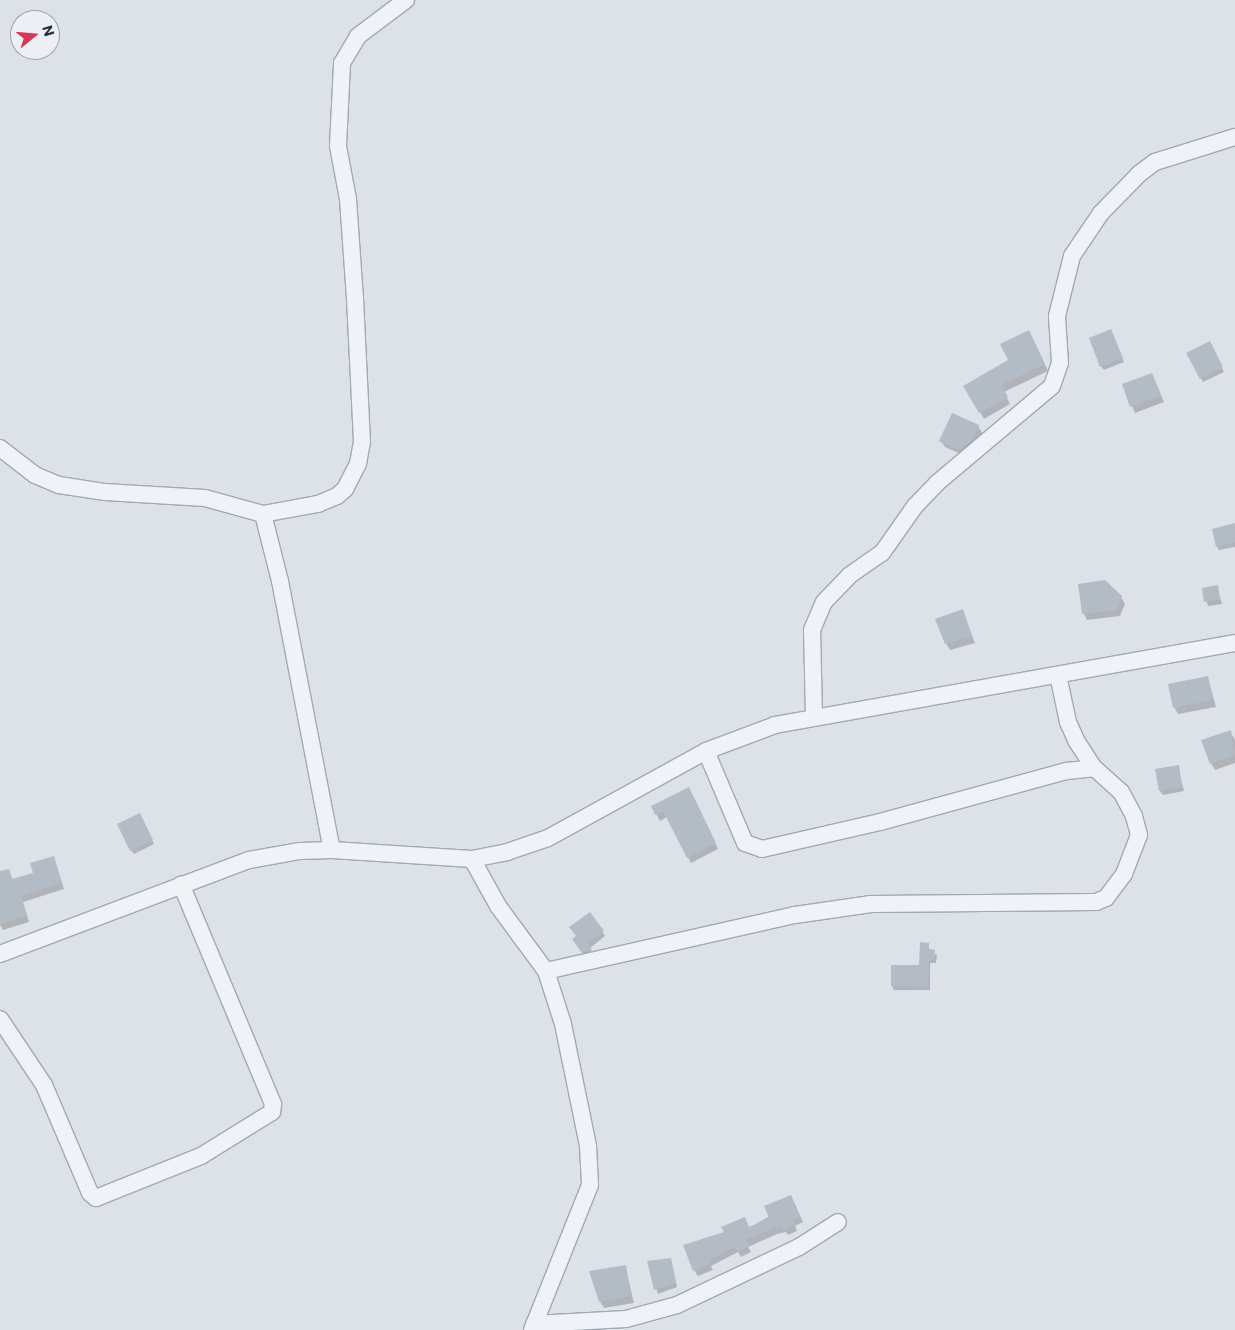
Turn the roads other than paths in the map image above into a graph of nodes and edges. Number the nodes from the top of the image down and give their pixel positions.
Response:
1 (406, 0) edge
2 (1235, 137) edge
3 (0, 448) edge
4 (263, 514) junction
5 (1235, 643) edge
6 (1058, 675) junction
7 (814, 716) junction
8 (706, 752) junction
9 (1094, 768) junction
10 (332, 850) junction
11 (472, 859) junction
12 (181, 884) junction
13 (0, 954) edge
14 (546, 971) junction
15 (0, 1019) edge
16 (838, 1222) dead end
17 (533, 1327) edge

1 - 4 street
2 - 7 street
3 - 4 street
4 - 10 street
5 - 6 street
6 - 7 street
6 - 9 street
7 - 8 street
8 - 9 street
8 - 11 street
9 - 14 street
10 - 11 street
10 - 12 street
11 - 14 street
12 - 13 street
12 - 15 street
14 - 17 street
16 - 17 street

